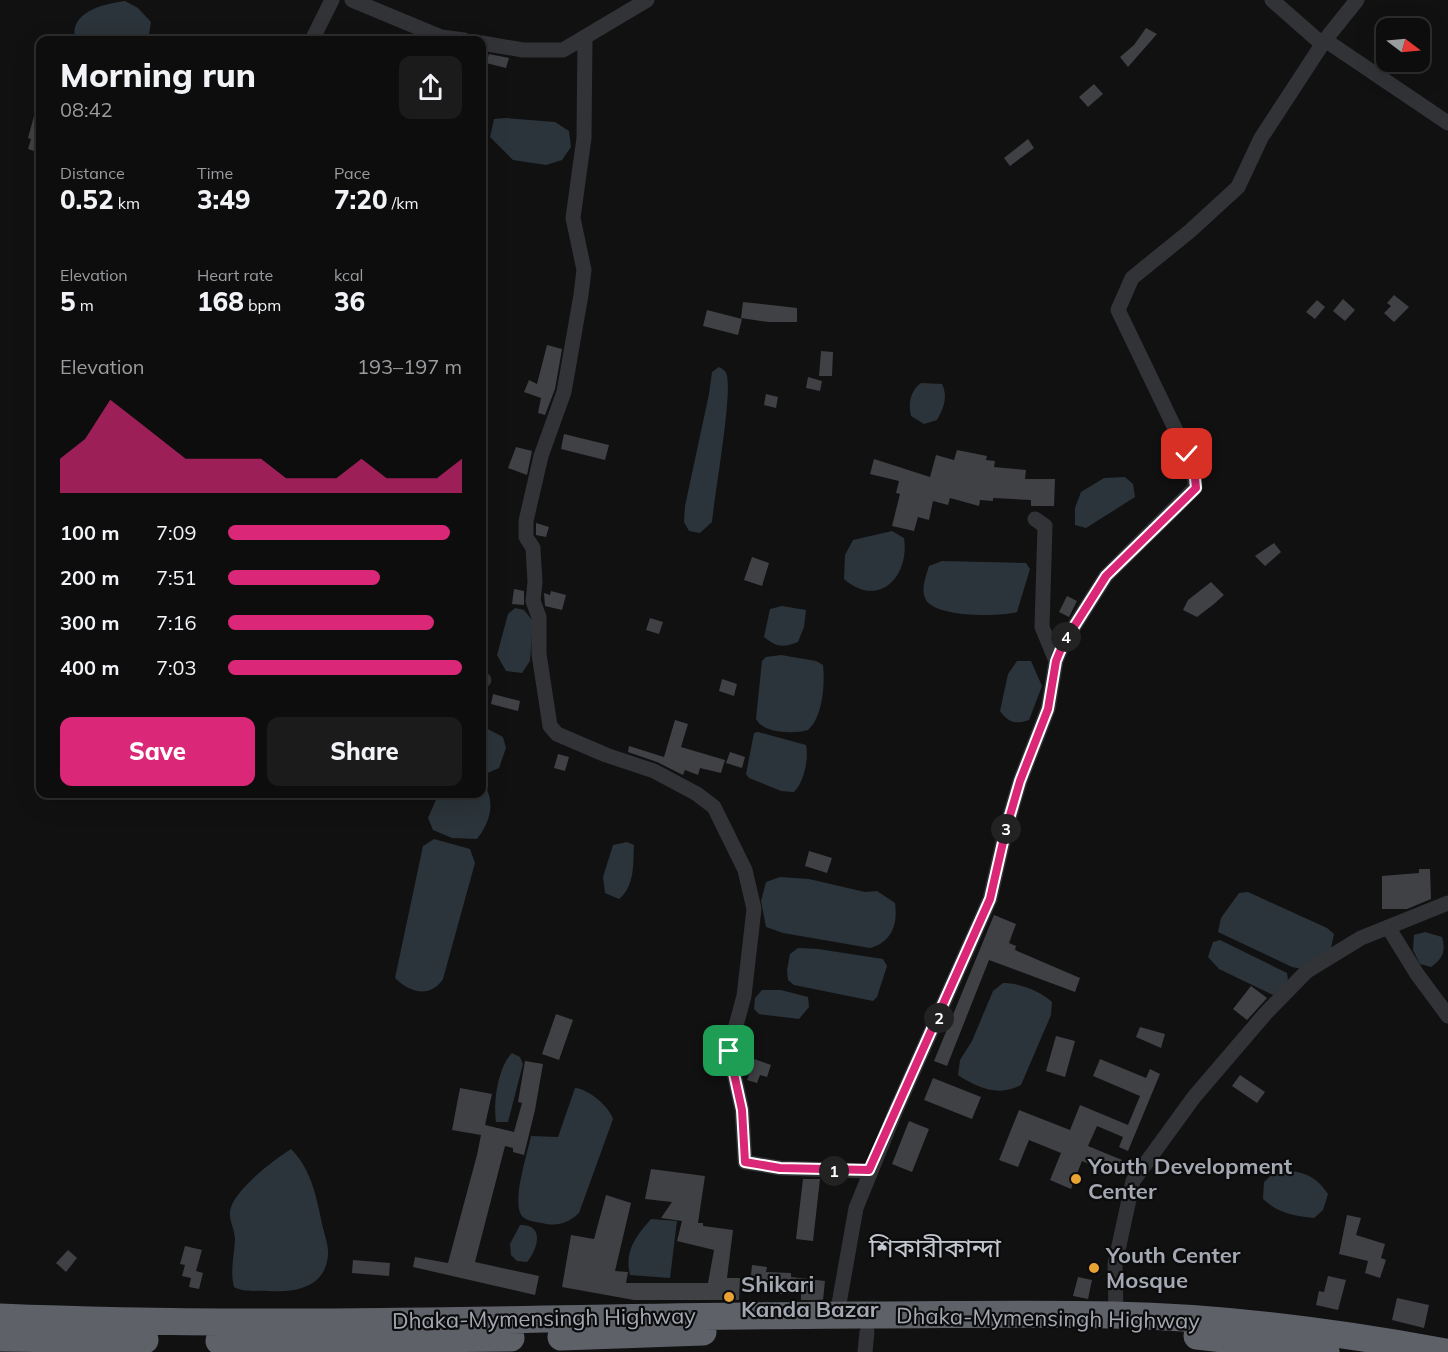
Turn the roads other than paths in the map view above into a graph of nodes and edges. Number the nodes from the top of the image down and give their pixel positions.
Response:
1 (332, 0) edge
2 (352, 0) edge
3 (647, 0) edge
4 (1272, 0) edge
5 (1357, 0) edge
6 (314, 36) edge
7 (439, 36) edge
8 (585, 37) junction
9 (1324, 42) junction
10 (486, 44) edge
11 (1448, 123) edge
12 (1035, 519) dead end
13 (1056, 661) junction
14 (1448, 903) edge
15 (1388, 927) junction
16 (1448, 1016) edge
17 (869, 1170) junction
18 (837, 1315) junction
19 (1116, 1315) junction
20 (0, 1317) edge
21 (0, 1338) edge
22 (866, 1342) edge
23 (1336, 1352) edge
24 (1446, 1352) edge

1 - 6 street
2 - 7 street
3 - 8 street
4 - 9 street
5 - 9 street
8 - 10 street
8 - 17 street
9 - 11 street
9 - 13 street
12 - 13 street
13 - 17 street
14 - 15 street
15 - 16 street
15 - 19 street
17 - 18 street
18 - 19 highway, Dhaka-Mymensingh Highway
18 - 20 highway, Dhaka-Mymensingh Highway
19 - 24 highway, Dhaka-Mymensingh Highway
21 - 22 highway, Dhaka-Mymensingh Highway
22 - 23 highway, Dhaka-Mymensingh Highway

